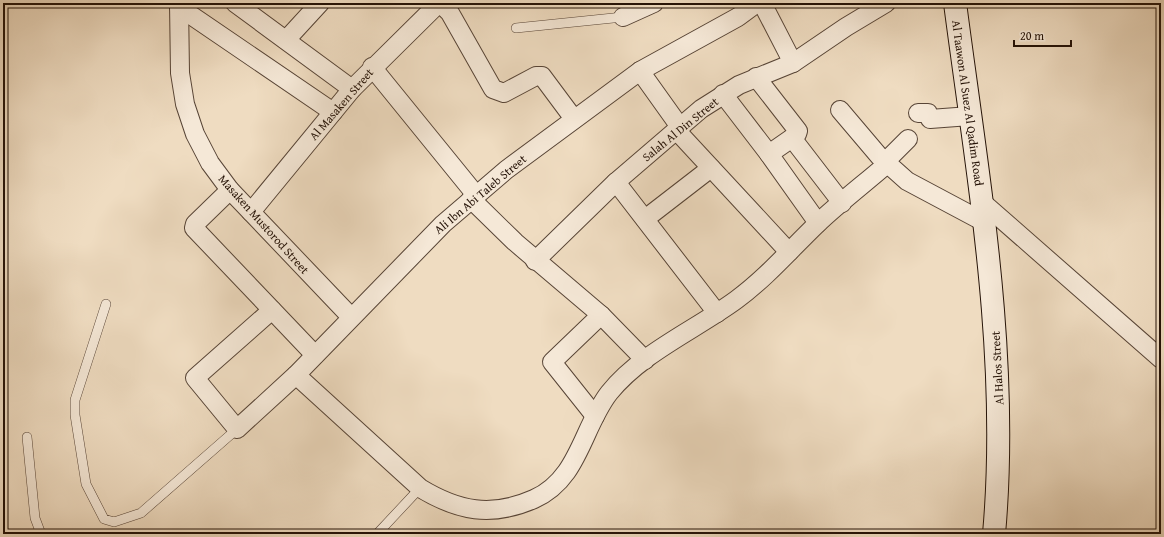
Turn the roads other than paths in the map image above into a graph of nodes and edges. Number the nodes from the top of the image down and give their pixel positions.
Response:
1 (235, 3) edge
2 (320, 3) edge
3 (439, 3) edge
4 (654, 3) edge
5 (757, 3) edge
6 (762, 3) edge
7 (886, 3) edge
8 (955, 3) edge
9 (179, 5) edge
10 (623, 17) joint
11 (516, 28) dead end
12 (286, 40) junction
13 (792, 63) junction
14 (372, 67) junction
15 (640, 71) junction
16 (756, 77) junction
17 (352, 89) junction
18 (723, 94) junction
19 (840, 110) dead end
20 (333, 112) junction
21 (918, 113) dead end
22 (970, 116) junction
23 (574, 119) junction
24 (678, 129) junction
25 (792, 138) junction
26 (908, 138) dead end
27 (769, 154) junction
28 (886, 163) junction
29 (711, 168) junction
30 (616, 182) junction
31 (230, 190) junction
32 (474, 197) junction
33 (842, 203) junction
34 (251, 212) junction
35 (983, 212) junction
36 (645, 219) junction
37 (818, 223) junction
38 (789, 252) junction
39 (535, 261) junction
40 (106, 304) dead end
41 (272, 310) junction
42 (717, 313) junction
43 (601, 315) junction
44 (351, 317) junction
45 (315, 355) junction
46 (1161, 359) edge
47 (646, 360) junction
48 (296, 375) junction
49 (595, 416) junction
50 (238, 429) junction
51 (27, 437) dead end
52 (420, 488) junction
53 (42, 534) edge
54 (377, 534) edge
55 (994, 534) edge

1 - 12 street
2 - 12 street
3 - 14 street, Al Masaken Street
3 - 23 street
4 - 10 street
5 - 15 street, Ali Ibn Abi Taleb Street
6 - 13 street
7 - 13 street, Salah Al Din Street
8 - 22 street, Al Taawon Al Suez Al Qadim Road
9 - 20 street
9 - 31 street, Masaken Mustorod Street
10 - 11 lane
12 - 17 street
13 - 16 street, Salah Al Din Street
14 - 17 street, Al Masaken Street
14 - 32 street
15 - 23 street, Ali Ibn Abi Taleb Street
15 - 24 street
16 - 18 street, Salah Al Din Street
16 - 25 street
17 - 20 street, Al Masaken Street
18 - 24 street, Salah Al Din Street
18 - 27 street
19 - 28 street
20 - 34 street, Al Masaken Street
21 - 22 street
22 - 35 street, Al Taawon Al Suez Al Qadim Road
23 - 32 street, Ali Ibn Abi Taleb Street
24 - 29 street
24 - 30 street, Salah Al Din Street
25 - 27 street
25 - 33 street
26 - 28 street
27 - 37 street
28 - 33 street
28 - 35 street
29 - 36 street
29 - 38 street
30 - 36 street
30 - 39 street, Salah Al Din Street
31 - 34 street, Masaken Mustorod Street
31 - 41 street
32 - 39 street
32 - 44 street, Ali Ibn Abi Taleb Street
33 - 37 street
34 - 44 street, Masaken Mustorod Street
35 - 46 street
35 - 55 street, Al Halos Street
36 - 42 street
37 - 38 street
38 - 42 street
39 - 43 street
40 - 50 lane
41 - 45 street
41 - 50 street
42 - 47 street
43 - 47 street
43 - 49 street
44 - 45 street, Ali Ibn Abi Taleb Street
45 - 48 street, Ali Ibn Abi Taleb Street
47 - 49 street
48 - 50 street, Ali Ibn Abi Taleb Street
48 - 52 street
49 - 52 street
51 - 53 lane
52 - 54 lane

